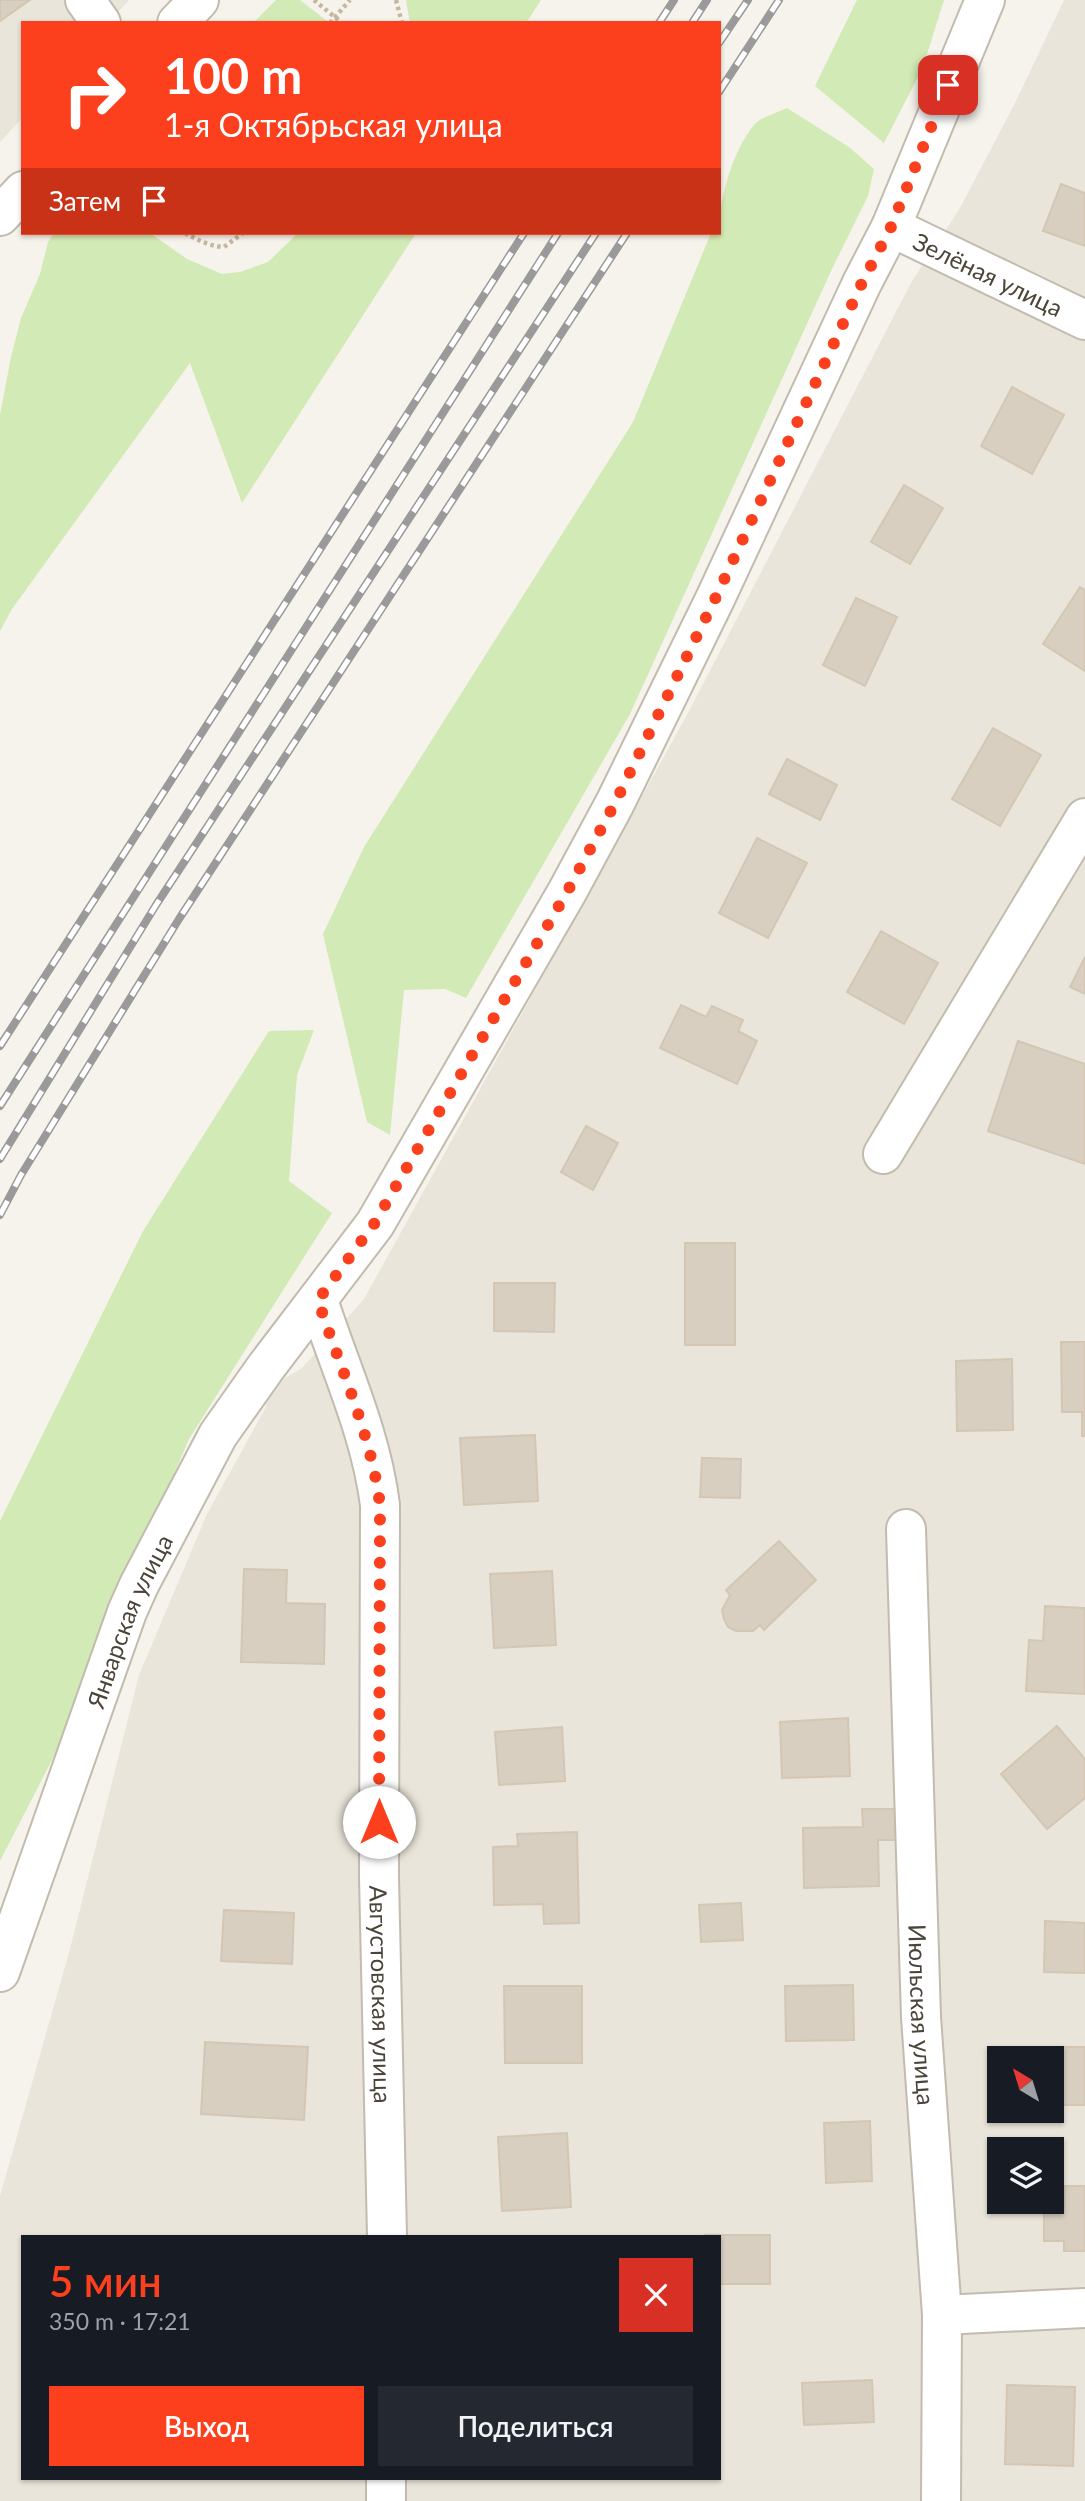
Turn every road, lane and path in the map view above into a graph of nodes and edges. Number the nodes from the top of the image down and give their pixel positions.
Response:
1 (85, 0) edge
2 (198, 0) edge
3 (314, 0) edge
4 (350, 0) edge
5 (396, 0) edge
6 (985, 0) edge
7 (334, 16) junction
8 (100, 21) edge
9 (179, 21) edge
10 (331, 21) edge
11 (340, 21) edge
12 (401, 21) edge
13 (891, 227) junction
14 (189, 235) edge
15 (240, 235) edge
16 (1085, 320) edge
17 (1085, 818) edge
18 (883, 1154) dead end
19 (318, 1300) junction
20 (906, 1529) dead end
21 (0, 1972) edge
22 (387, 2235) edge
23 (1085, 2308) edge
24 (942, 2315) junction
25 (386, 2480) edge
26 (386, 2501) edge
27 (941, 2501) edge

1 - 8 street
2 - 9 street
3 - 7 path
4 - 7 path
5 - 12 path
6 - 13 street, Январская улица
7 - 10 path
7 - 11 path
13 - 16 street, Зелёная улица
13 - 19 street, Январская улица
14 - 15 path
17 - 18 street
19 - 21 street, Январская улица
19 - 22 street, Августовская улица
20 - 24 street, Июльская улица
23 - 24 street
24 - 27 street, Июльская улица
25 - 26 street

